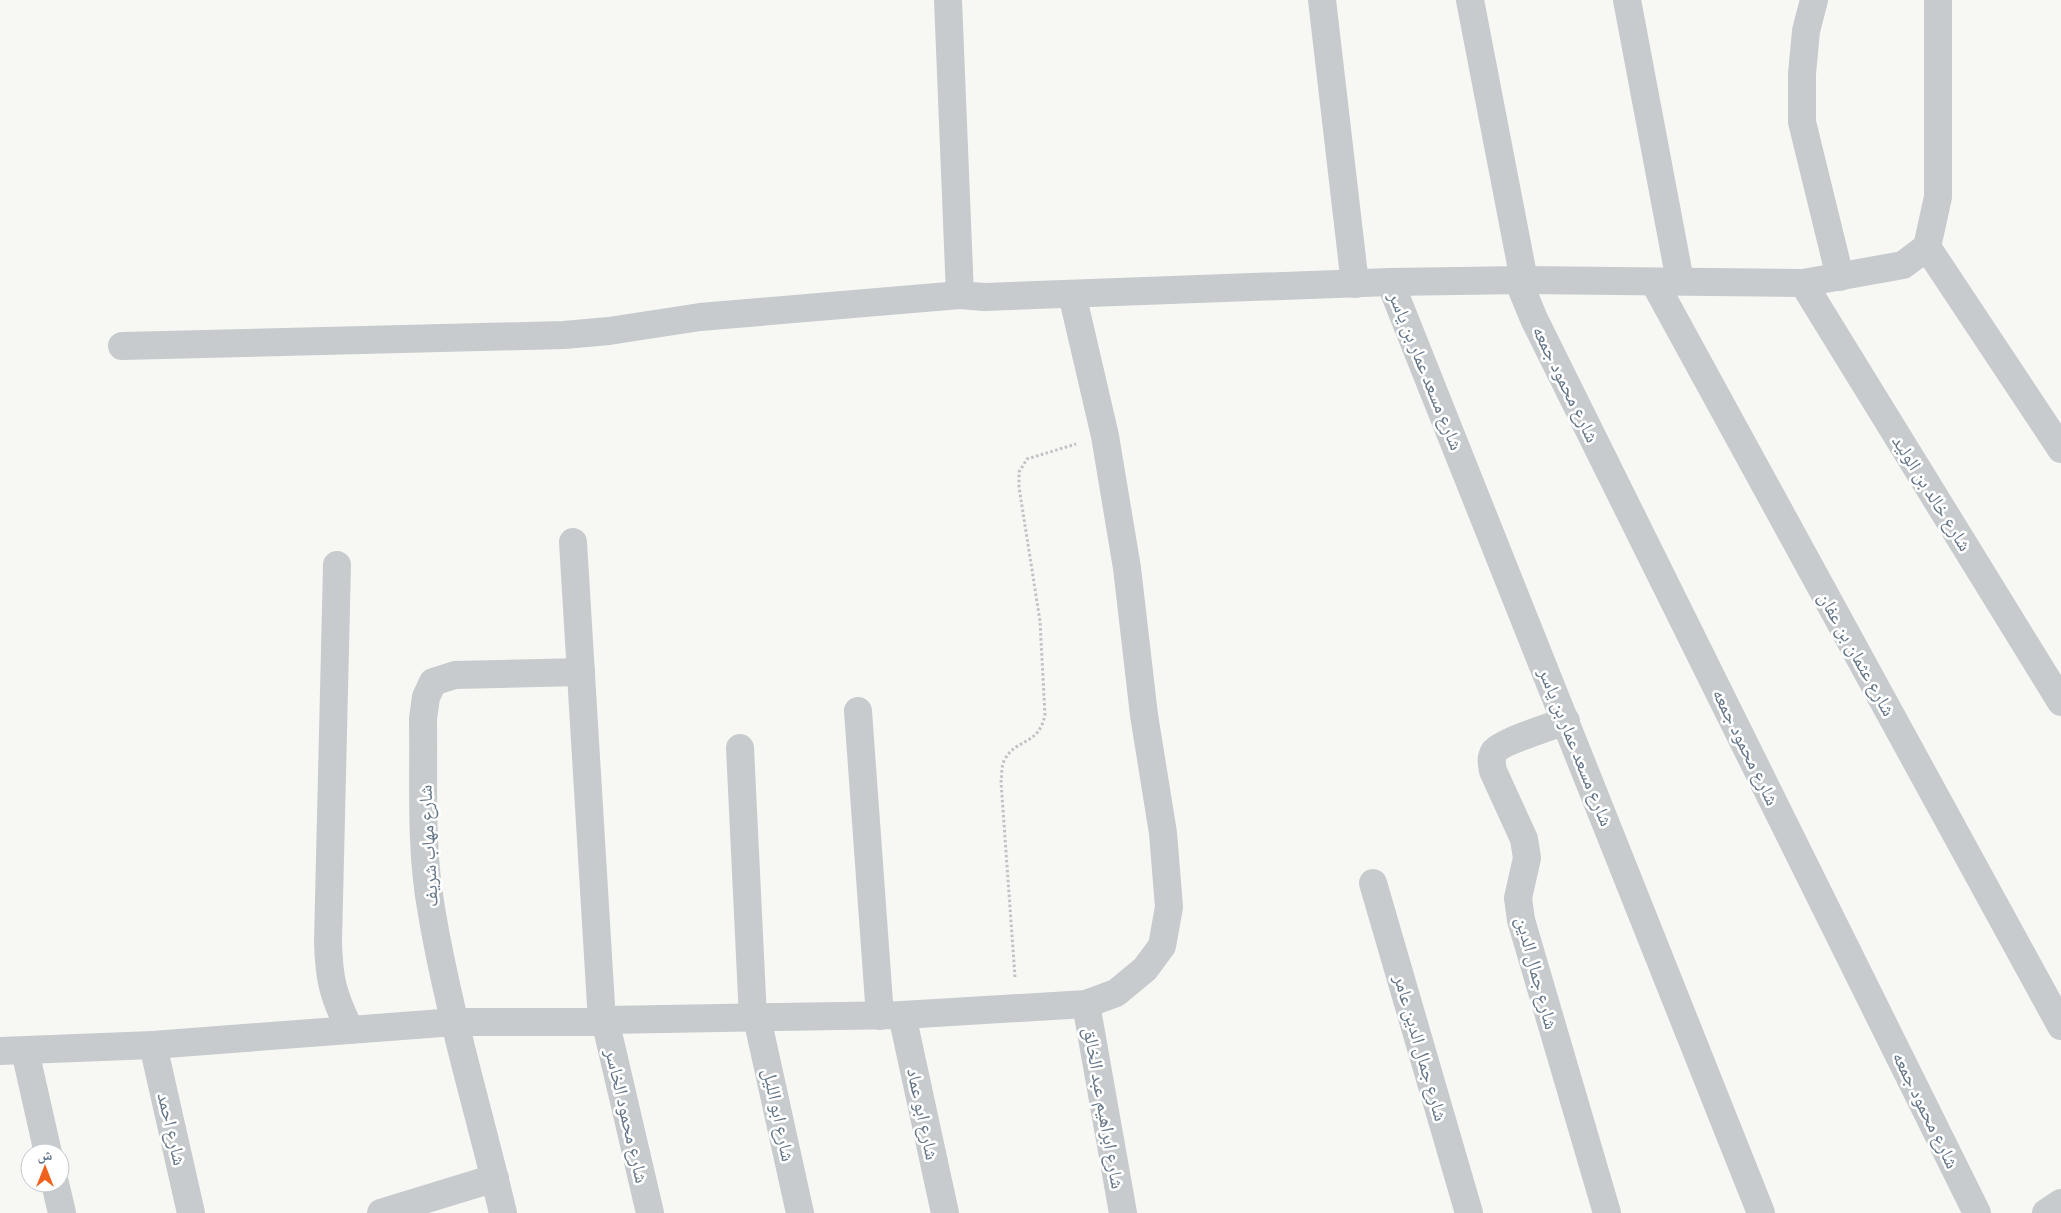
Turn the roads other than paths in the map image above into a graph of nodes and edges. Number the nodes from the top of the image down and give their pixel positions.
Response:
1 (948, 0) edge
2 (1322, 0) edge
3 (1470, 0) edge
4 (1627, 0) edge
5 (1814, 0) edge
6 (1938, 0) edge
7 (1927, 247) junction
8 (1840, 277) junction
9 (1521, 280) junction
10 (1667, 281) junction
11 (1390, 282) junction
12 (1803, 283) junction
13 (1354, 284) junction
14 (1072, 294) junction
15 (960, 295) junction
16 (122, 346) dead end
17 (2061, 449) edge
18 (572, 542) dead end
19 (337, 565) dead end
20 (581, 672) junction
21 (2061, 702) edge
22 (858, 711) dead end
23 (1566, 721) junction
24 (740, 748) dead end
25 (1373, 883) dead end
26 (1086, 1004) junction
27 (891, 1016) junction
28 (755, 1018) junction
29 (604, 1021) junction
30 (455, 1022) junction
31 (2061, 1026) edge
32 (350, 1030) junction
33 (152, 1045) junction
34 (13, 1051) edge
35 (45, 1143) edge
36 (495, 1178) junction
37 (57, 1193) edge
38 (2061, 1203) edge
39 (62, 1213) edge
40 (191, 1213) edge
41 (381, 1213) edge
42 (503, 1213) edge
43 (650, 1213) edge
44 (800, 1213) edge
45 (944, 1213) edge
46 (1123, 1213) edge
47 (1469, 1213) edge
48 (1607, 1213) edge
49 (1761, 1213) edge
50 (1976, 1213) edge
51 (2046, 1213) edge

1 - 15 street
2 - 13 street
3 - 9 street, شارع محمود جمعه
4 - 10 street, شارع عثمان بن عفان
5 - 8 street
6 - 7 street
7 - 8 street
7 - 17 street
8 - 12 street
9 - 10 street
9 - 11 street
9 - 50 street, شارع محمود جمعه
10 - 12 street
10 - 31 street, شارع عثمان بن عفان
11 - 13 street
11 - 23 street, شارع مسعد عمار بن ياسر
12 - 21 street, شارع خالد بن الوليد
13 - 14 street
14 - 15 street
14 - 26 street
15 - 16 street
18 - 20 street, شارع محمود الخاسر
19 - 32 street
20 - 29 street, شارع محمود الخاسر
20 - 30 street, شارع مهاب شريف
22 - 27 street, شارع ابو عماد
23 - 48 street, شارع جمال الدين
23 - 49 street, شارع مسعد عمار بن ياسر
24 - 28 street, شارع ابو الليل
25 - 47 street, شارع جمال الدين عامر
26 - 27 street
26 - 46 street, شارع ابراهيم عبد الخالق
27 - 28 street
27 - 45 street, شارع ابو عماد
28 - 29 street
28 - 44 street, شارع ابو الليل
29 - 30 street
29 - 43 street, شارع محمود الخاسر
30 - 32 street
30 - 36 street, شارع مهاب شريف
32 - 33 street
33 - 34 street
33 - 40 street, شارع احمد
34 - 35 street
36 - 41 street
36 - 42 street, شارع مهاب شريف
37 - 39 street
38 - 51 street

